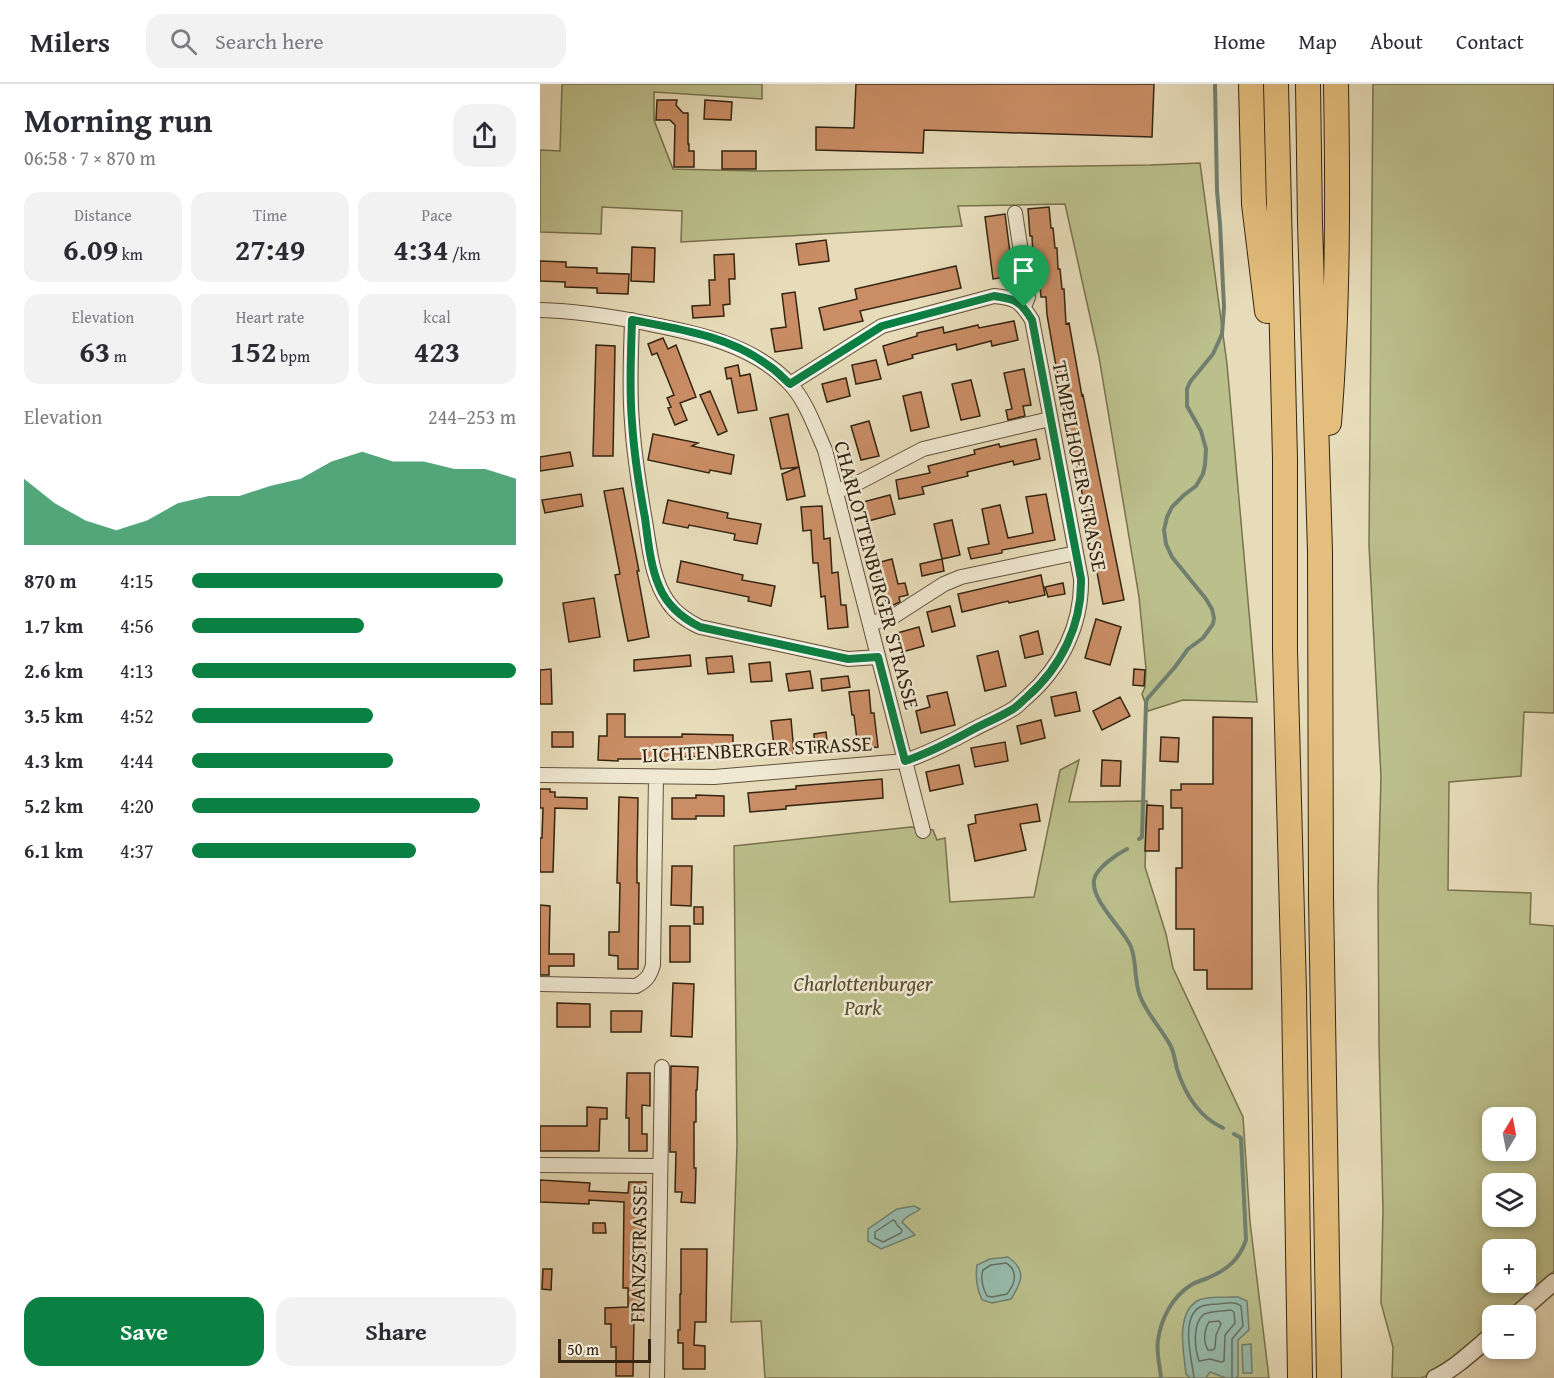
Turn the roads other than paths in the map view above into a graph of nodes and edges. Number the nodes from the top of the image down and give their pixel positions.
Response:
1 (1251, 84) edge
2 (1276, 84) edge
3 (1308, 84) edge
4 (1336, 84) edge
5 (1015, 213) dead end
6 (1024, 307) junction
7 (540, 310) edge
8 (632, 320) junction
9 (790, 384) junction
10 (1050, 419) junction
11 (1285, 459) junction
12 (835, 491) junction
13 (1320, 551) junction
14 (1076, 553) junction
15 (870, 624) junction
16 (878, 657) junction
17 (905, 761) junction
18 (540, 775) edge
19 (656, 777) junction
20 (923, 831) dead end
21 (540, 984) edge
22 (662, 1067) dead end
23 (540, 1164) edge
24 (660, 1166) junction
25 (1554, 1282) edge
26 (1528, 1305) edge
27 (1482, 1344) edge
28 (1442, 1377) edge
29 (657, 1378) edge
30 (1300, 1378) edge
31 (1329, 1378) edge

1 - 11 highway
2 - 11 highway
3 - 13 highway
4 - 13 highway
5 - 6 street, TEMPELHOFER STRASSE
6 - 9 street
6 - 10 street, TEMPELHOFER STRASSE
7 - 8 street, CHARLOTTENBURGER STRASSE
8 - 9 street, CHARLOTTENBURGER STRASSE
8 - 16 street
9 - 12 street, CHARLOTTENBURGER STRASSE
10 - 12 street
10 - 14 street, TEMPELHOFER STRASSE
11 - 30 highway
12 - 15 street, CHARLOTTENBURGER STRASSE
13 - 31 highway
14 - 15 street
14 - 17 street, TEMPELHOFER STRASSE
15 - 16 street, CHARLOTTENBURGER STRASSE
16 - 17 street, CHARLOTTENBURGER STRASSE
17 - 19 street, LICHTENBERGER STRASSE
17 - 20 street, CHARLOTTENBURGER STRASSE
18 - 19 street, LICHTENBERGER STRASSE
19 - 21 street
22 - 24 street, FRANZSTRASSE
23 - 24 street, FRANZSTRASSE
24 - 29 street, FRANZSTRASSE
25 - 26 street
27 - 28 street

